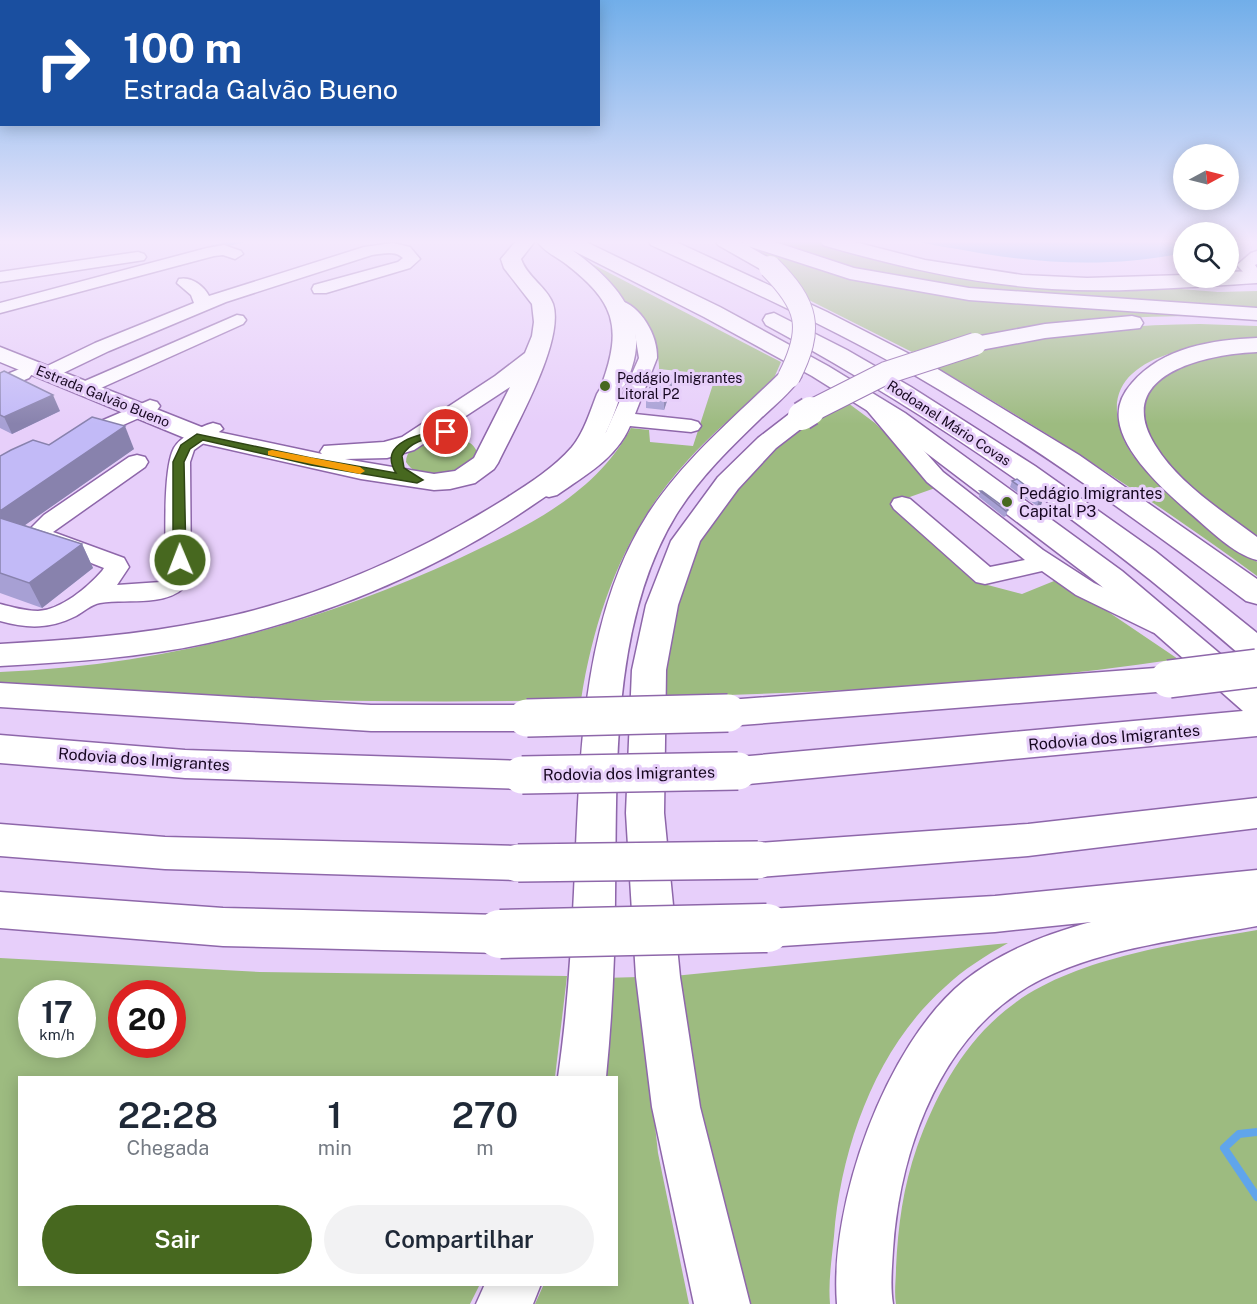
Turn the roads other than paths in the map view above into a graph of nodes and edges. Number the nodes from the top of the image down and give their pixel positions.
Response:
1 (23, 302) edge
2 (209, 302) edge
3 (540, 302) edge
4 (615, 302) edge
5 (692, 302) edge
6 (736, 302) edge
7 (786, 302) edge
8 (797, 302) edge
9 (1082, 302) edge
10 (203, 304) joint
11 (618, 305) junction
12 (0, 308) edge
13 (1257, 314) edge
14 (237, 320) dead end
15 (1257, 324) edge
16 (0, 343) edge
17 (1257, 345) edge
18 (0, 354) edge
19 (535, 354) junction
20 (53, 371) junction
21 (21, 374) dead end
22 (0, 384) edge
23 (90, 386) junction
24 (616, 399) junction
25 (870, 402) junction
26 (145, 408) junction
27 (691, 426) dead end
28 (207, 433) junction
29 (409, 442) junction
30 (475, 442) junction
31 (66, 443) edge
32 (137, 462) dead end
33 (417, 480) junction
34 (902, 504) dead end
35 (1257, 551) edge
36 (1045, 563) junction
37 (1257, 594) edge
38 (91, 595) junction
39 (0, 612) edge
40 (1179, 634) junction
41 (1257, 651) edge
42 (0, 655) edge
43 (1257, 668) edge
44 (0, 695) edge
45 (1251, 717) edge
46 (0, 749) edge
47 (1257, 813) edge
48 (0, 840) edge
49 (1257, 887) edge
50 (1257, 908) edge
51 (0, 910) edge
52 (582, 1076) edge
53 (513, 1286) edge
54 (504, 1304) edge
55 (722, 1304) edge
56 (865, 1304) edge

1 - 12 street
2 - 10 street
3 - 19 main road, Estrada Galvão Bueno
4 - 11 main road
5 - 25 main road
6 - 41 main road, Rodoanel Mário Covas
7 - 37 main road, Rodoanel Mário Covas
8 - 52 main road, bridge
9 - 13 main road
10 - 20 street
11 - 24 main road
11 - 24 street
14 - 23 street
15 - 55 main road, bridge
16 - 20 main road, Estrada Galvão Bueno
17 - 35 main road
18 - 20 main road, Estrada Galvão Bueno
19 - 29 main road, Estrada Galvão Bueno
19 - 30 main road, Estrada Galvão Bueno
20 - 23 main road, Estrada Galvão Bueno
21 - 22 street
23 - 26 main road, Estrada Galvão Bueno
24 - 27 street
24 - 42 main road
25 - 36 street
25 - 40 main road
26 - 28 main road, Estrada Galvão Bueno
26 - 31 street
28 - 29 main road, Estrada Galvão Bueno
28 - 33 main road, Estrada Galvão Bueno
28 - 38 street
29 - 30 main road, Estrada Galvão Bueno
29 - 33 main road
30 - 33 main road, Estrada Galvão Bueno
32 - 38 street
34 - 36 street
36 - 40 street
38 - 39 street
40 - 45 main road
43 - 44 main road, bridge
45 - 46 main road, Rodovia dos Imigrantes, bridge
47 - 48 main road, bridge
49 - 51 main road, bridge
50 - 56 main road
53 - 54 main road

